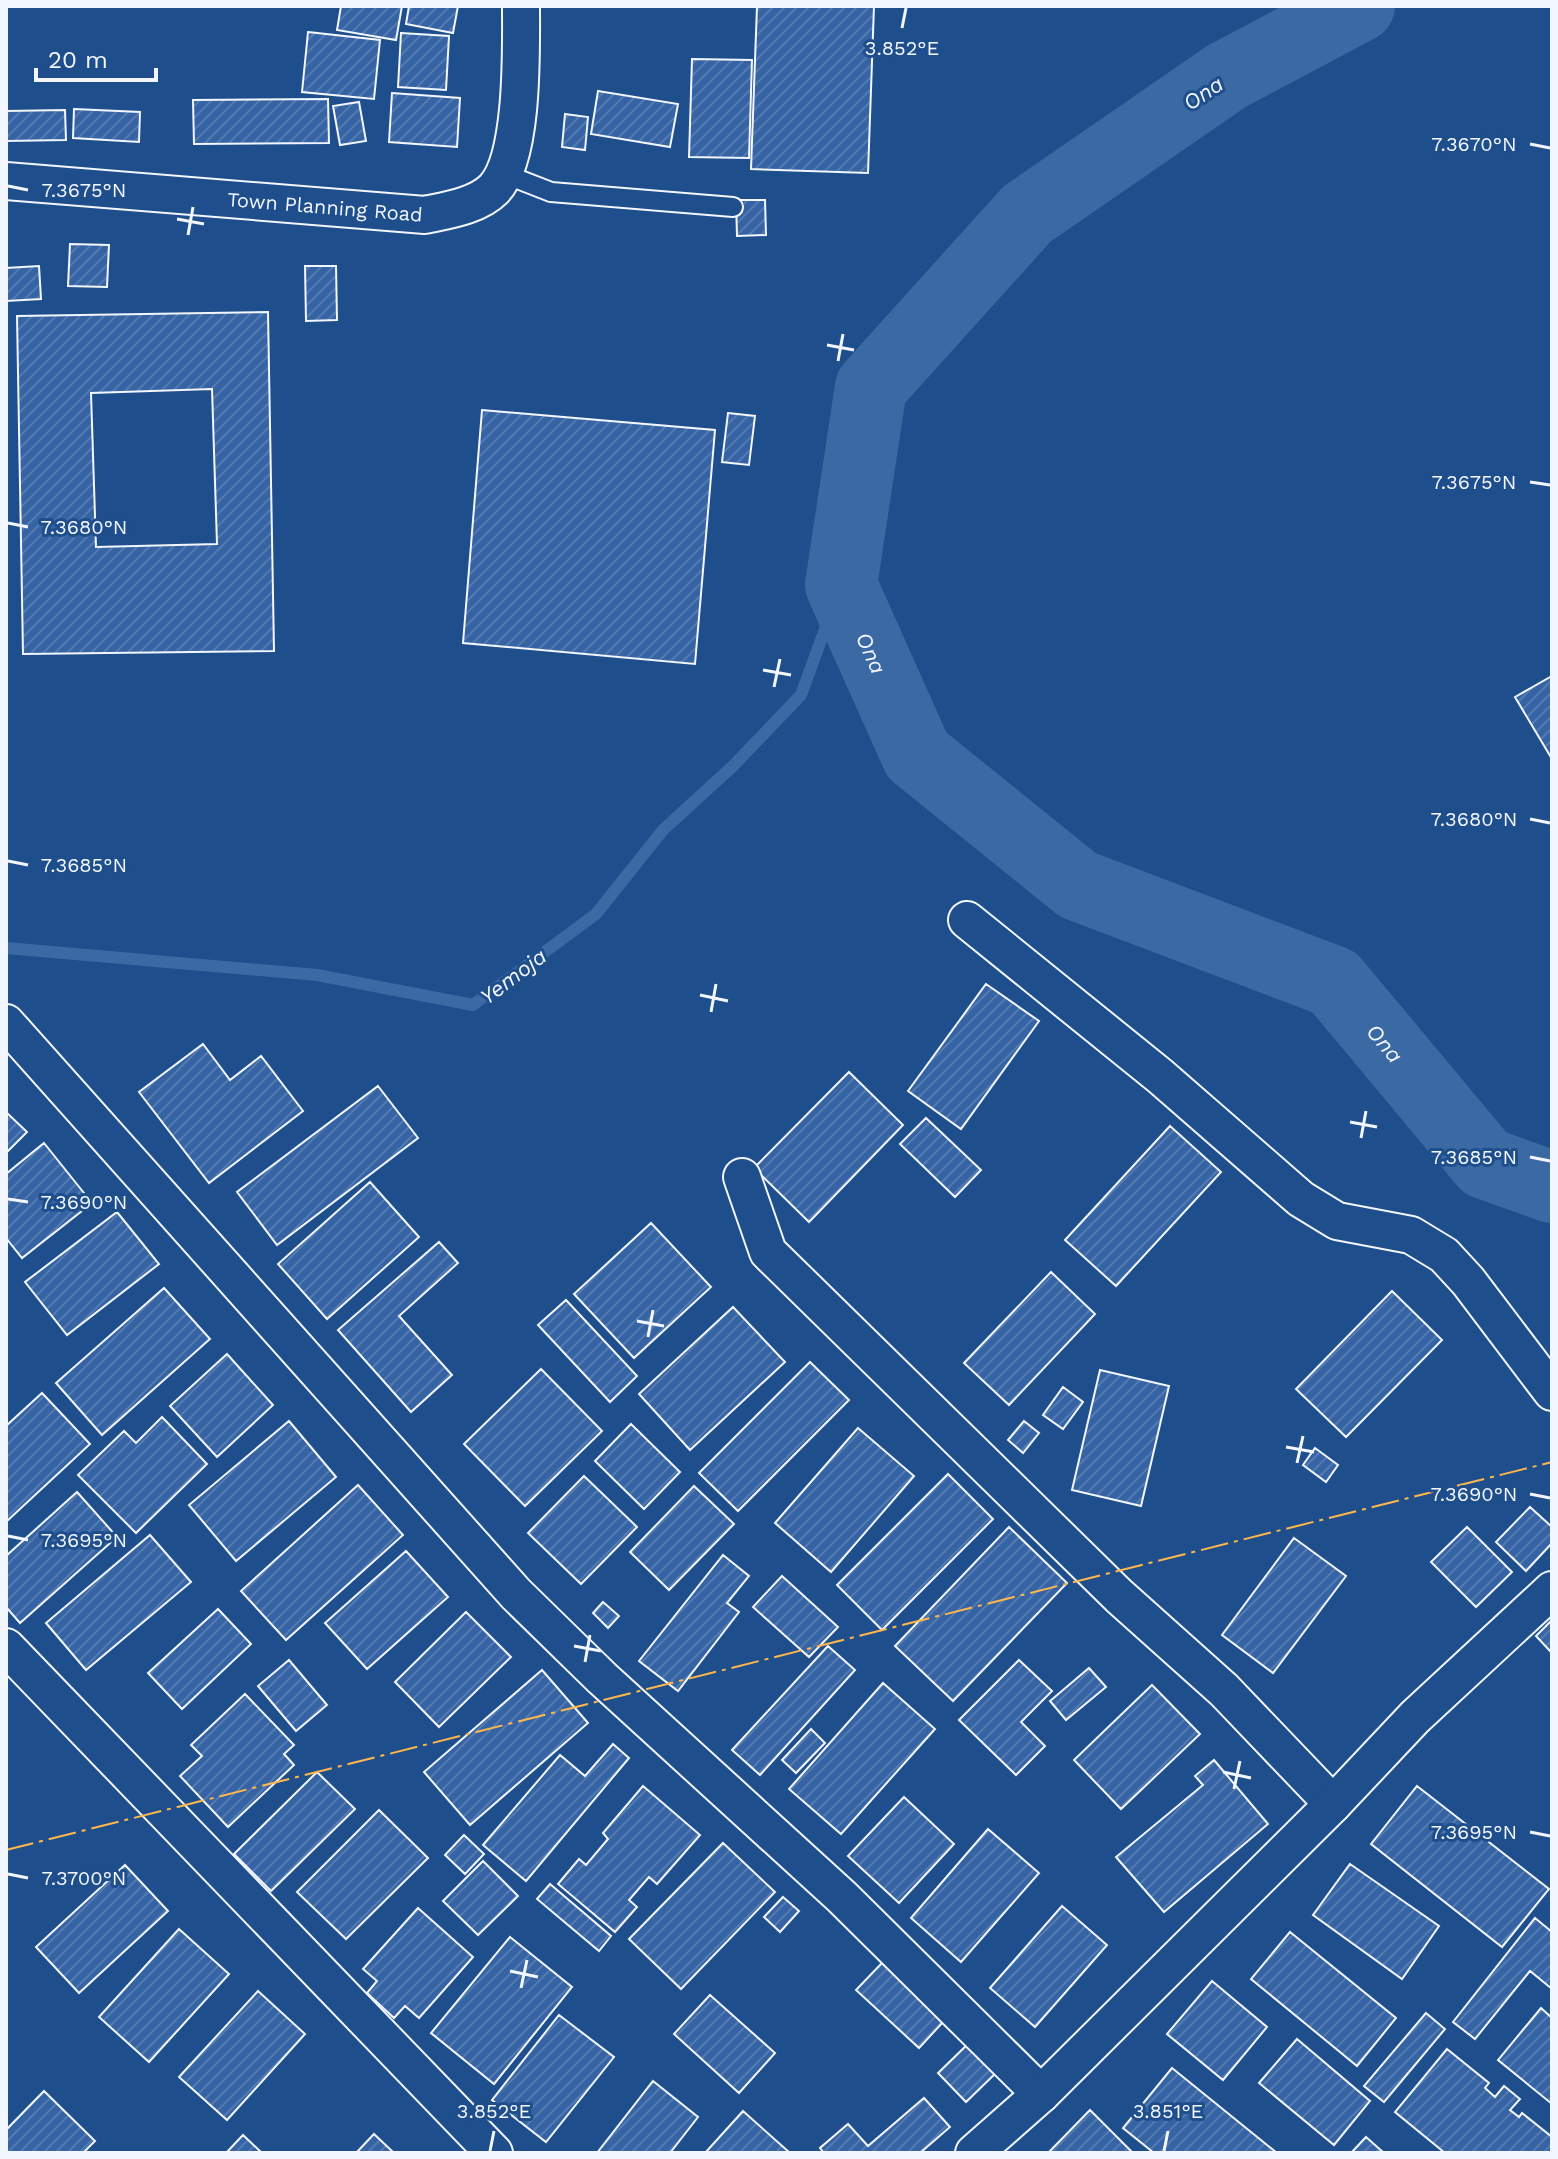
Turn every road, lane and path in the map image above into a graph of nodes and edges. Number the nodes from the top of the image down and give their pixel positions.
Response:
1 (521, 6) edge
2 (6, 181) edge
3 (498, 181) junction
4 (733, 207) dead end
5 (967, 920) dead end
6 (6, 1023) edge
7 (742, 1177) dead end
8 (1552, 1392) edge
9 (1552, 1590) edge
10 (6, 1647) edge
11 (1333, 1804) junction
12 (1041, 2094) junction
13 (494, 2153) edge
14 (974, 2153) edge

1 - 3 street
2 - 3 street, Town Planning Road
3 - 4 lane
5 - 8 street
6 - 12 street
7 - 11 street
9 - 11 street
10 - 13 street
11 - 12 street
12 - 14 street

